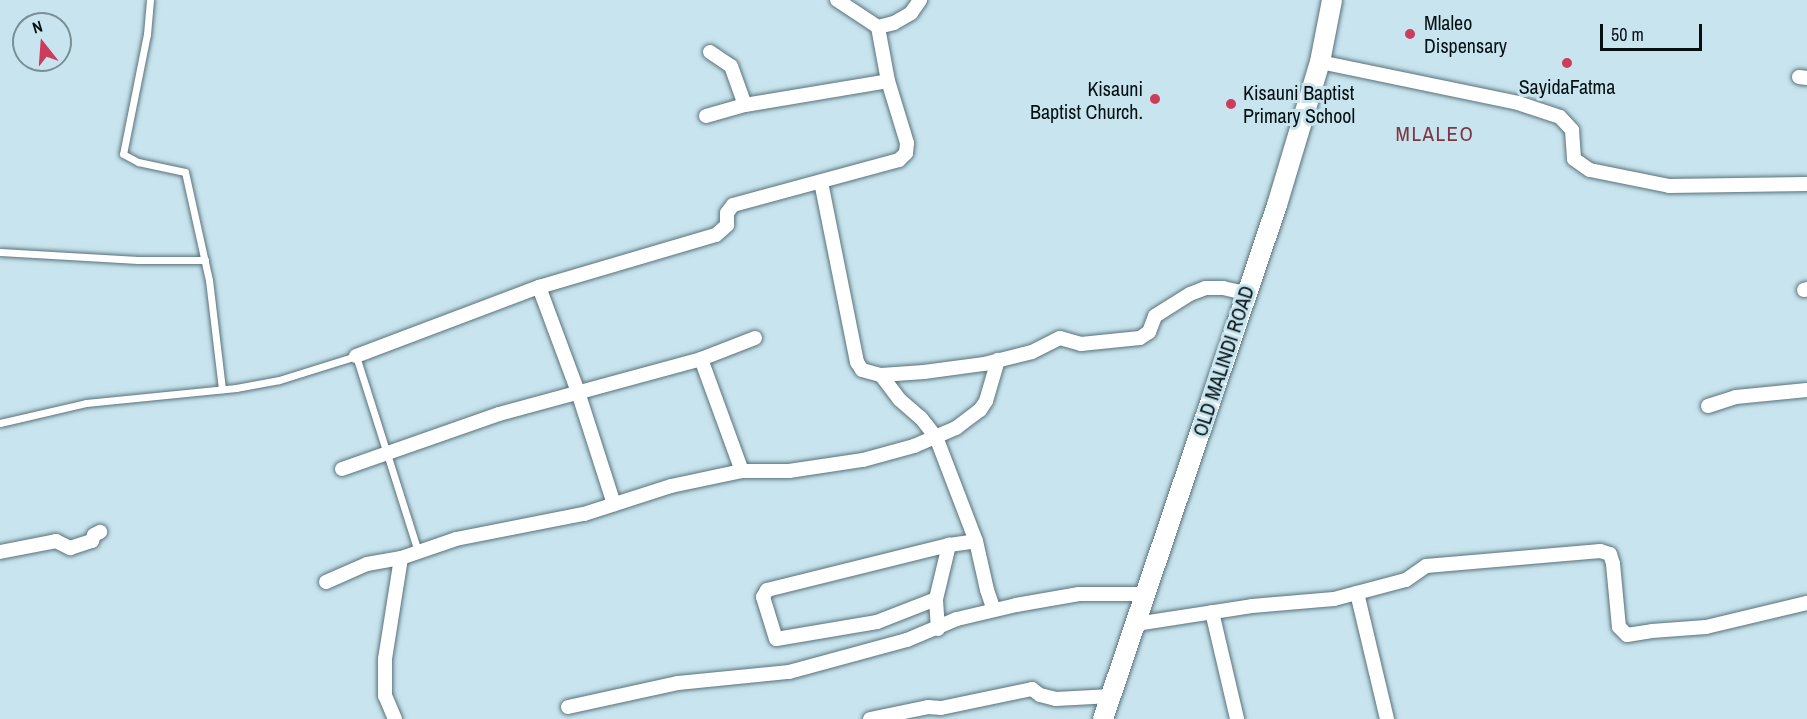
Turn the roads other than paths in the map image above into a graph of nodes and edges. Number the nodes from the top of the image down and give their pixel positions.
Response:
1 (150, 0) edge
2 (837, 0) edge
3 (920, 0) edge
4 (1332, 0) edge
5 (878, 27) junction
6 (710, 52) dead end
7 (1320, 62) junction
8 (888, 81) junction
9 (745, 105) junction
10 (706, 116) dead end
11 (820, 182) junction
12 (1807, 184) edge
13 (0, 252) edge
14 (205, 260) junction
15 (539, 287) junction
16 (1245, 293) junction
17 (755, 338) dead end
18 (356, 356) junction
19 (701, 359) junction
20 (998, 360) junction
21 (881, 375) junction
22 (222, 389) junction
23 (1807, 390) edge
24 (578, 392) junction
25 (1708, 406) dead end
26 (0, 423) edge
27 (936, 437) junction
28 (387, 452) junction
29 (342, 469) dead end
30 (742, 471) junction
31 (614, 504) junction
32 (100, 532) dead end
33 (976, 541) junction
34 (950, 545) junction
35 (0, 552) edge
36 (418, 552) junction
37 (401, 558) junction
38 (326, 582) dead end
39 (1144, 594) junction
40 (1357, 594) junction
41 (936, 599) junction
42 (1807, 603) edge
43 (994, 610) junction
44 (1212, 612) junction
45 (1136, 624) junction
46 (938, 629) junction
47 (1112, 696) junction
48 (568, 707) dead end
49 (395, 719) edge
50 (870, 719) edge
51 (1103, 719) edge
52 (1237, 719) edge
53 (1387, 719) edge

1 - 14 lane
2 - 5 street
3 - 5 street
4 - 7 main road, OLD MALINDI ROAD
5 - 8 street
6 - 9 street
7 - 12 street
7 - 16 main road, OLD MALINDI ROAD
8 - 9 street
8 - 11 street
9 - 10 street
11 - 15 street
11 - 21 street
13 - 14 lane
14 - 22 lane
15 - 18 street
15 - 24 street
16 - 20 street
16 - 39 main road, OLD MALINDI ROAD
17 - 19 street
18 - 22 lane
18 - 28 lane
19 - 24 street
19 - 30 street
20 - 21 street
20 - 27 street
21 - 27 street
22 - 26 lane
23 - 25 street
24 - 28 street
24 - 31 street
27 - 30 street
27 - 33 street
28 - 29 street
28 - 36 lane
30 - 31 street
31 - 36 street
32 - 35 street
33 - 34 street
33 - 43 street
34 - 41 street
34 - 41 street
36 - 37 street
37 - 38 street
37 - 49 street
39 - 43 street
39 - 45 main road, OLD MALINDI ROAD
40 - 42 street
40 - 44 street
40 - 53 street
41 - 46 street
43 - 46 street
44 - 45 street
44 - 52 street
45 - 47 main road, OLD MALINDI ROAD
46 - 48 street
47 - 50 street
47 - 51 main road, OLD MALINDI ROAD

